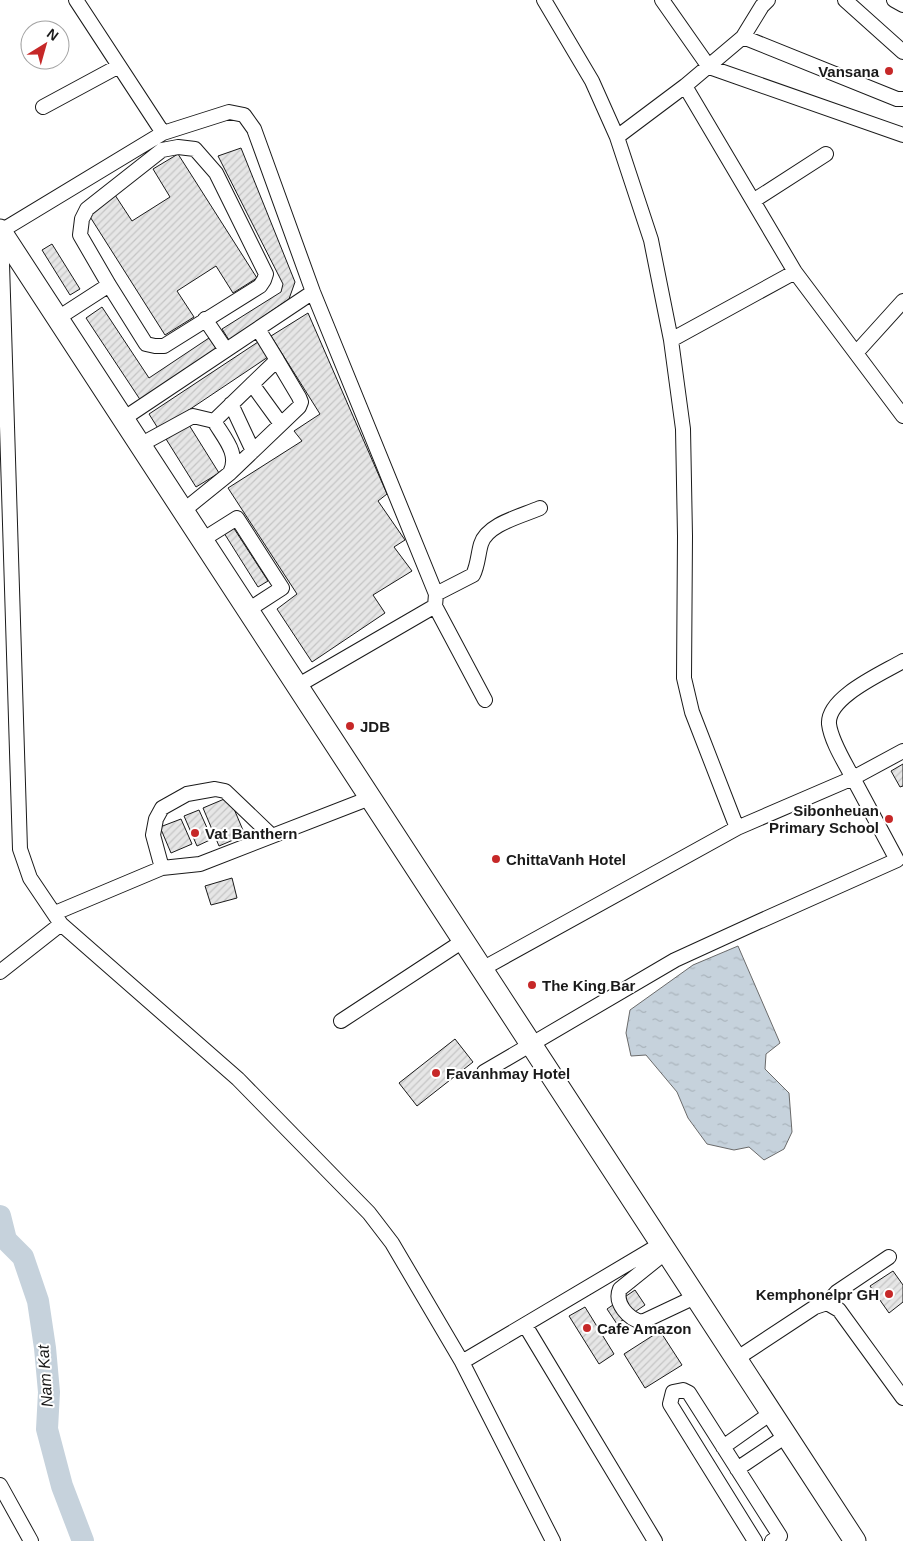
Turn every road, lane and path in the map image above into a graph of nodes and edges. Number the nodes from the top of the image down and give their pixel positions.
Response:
1 (76, 0) edge
2 (544, 0) edge
3 (662, 0) edge
4 (768, 0) edge
5 (846, 0) edge
6 (894, 0) edge
7 (903, 5) edge
8 (743, 37) junction
9 (903, 52) edge
10 (119, 66) junction
11 (709, 67) junction
12 (685, 86) junction
13 (903, 99) edge
14 (42, 107) dead end
15 (164, 133) junction
16 (903, 135) edge
17 (617, 137) junction
18 (826, 154) dead end
19 (753, 201) junction
20 (0, 230) edge
21 (796, 272) junction
22 (109, 286) junction
23 (313, 292) junction
24 (903, 302) edge
25 (58, 318) junction
26 (205, 319) junction
27 (258, 329) junction
28 (671, 340) junction
29 (226, 350) junction
30 (856, 353) junction
31 (277, 360) junction
32 (252, 384) junction
33 (231, 404) junction
34 (903, 416) edge
35 (124, 419) junction
36 (214, 421) junction
37 (281, 424) junction
38 (140, 445) junction
39 (253, 451) junction
40 (230, 473) junction
41 (540, 508) dead end
42 (183, 511) junction
43 (202, 540) junction
44 (436, 600) junction
45 (248, 610) junction
46 (903, 661) edge
47 (297, 686) junction
48 (485, 700) dead end
49 (903, 751) edge
50 (852, 778) junction
51 (370, 798) junction
52 (737, 828) junction
53 (272, 836) junction
54 (900, 866) edge
55 (162, 868) junction
56 (58, 918) junction
57 (463, 941) junction
58 (482, 969) junction
59 (0, 972) edge
60 (341, 1021) dead end
61 (531, 1044) junction
62 (484, 1072) dead end
63 (664, 1248) junction
64 (889, 1257) dead end
65 (695, 1297) junction
66 (827, 1303) junction
67 (524, 1325) junction
68 (736, 1360) junction
69 (462, 1362) junction
70 (903, 1398) edge
71 (771, 1413) junction
72 (786, 1436) junction
73 (723, 1447) junction
74 (737, 1469) junction
75 (0, 1485) edge
76 (31, 1541) edge
77 (553, 1541) edge
78 (655, 1541) edge
79 (755, 1541) edge
80 (772, 1541) edge
81 (854, 1541) edge

1 - 10 street
2 - 17 street
3 - 11 street
4 - 8 street
5 - 9 street
6 - 7 street
8 - 11 street
8 - 13 street
10 - 14 street
10 - 15 street
11 - 12 street
11 - 16 street
12 - 17 street
12 - 19 street
15 - 20 street
15 - 23 street
17 - 28 street
18 - 19 street
19 - 21 street
20 - 25 highway
20 - 56 street
21 - 28 street
21 - 30 street
22 - 25 street
22 - 26 street
22 - 26 street
23 - 27 street
23 - 44 street
24 - 30 street
25 - 35 highway
26 - 29 street
27 - 29 street
27 - 31 street
28 - 52 street
29 - 35 street
30 - 34 street
31 - 32 street
31 - 37 street
32 - 33 street
32 - 37 street
33 - 36 street
33 - 39 street
35 - 38 highway
36 - 38 street
36 - 40 street
37 - 39 street
38 - 42 highway
39 - 40 street
40 - 42 street
41 - 44 street
42 - 43 highway
43 - 45 highway
43 - 45 street
44 - 47 street
44 - 48 street
45 - 47 highway
46 - 50 street
47 - 51 highway
49 - 50 street
50 - 52 street
50 - 54 street
51 - 53 street
51 - 57 highway
52 - 58 street
53 - 55 street
53 - 55 street
54 - 61 street
55 - 56 street
56 - 59 street
56 - 69 street
57 - 58 highway
57 - 60 street
58 - 61 highway
61 - 62 street
61 - 63 highway
63 - 65 highway
63 - 65 street
63 - 67 street
64 - 66 street
65 - 68 highway
66 - 68 street
66 - 70 street
67 - 69 street
67 - 78 street
68 - 71 highway
69 - 77 street
71 - 72 highway
71 - 73 street
72 - 74 street
72 - 81 highway
73 - 74 street
73 - 79 street
74 - 80 street
75 - 76 street

